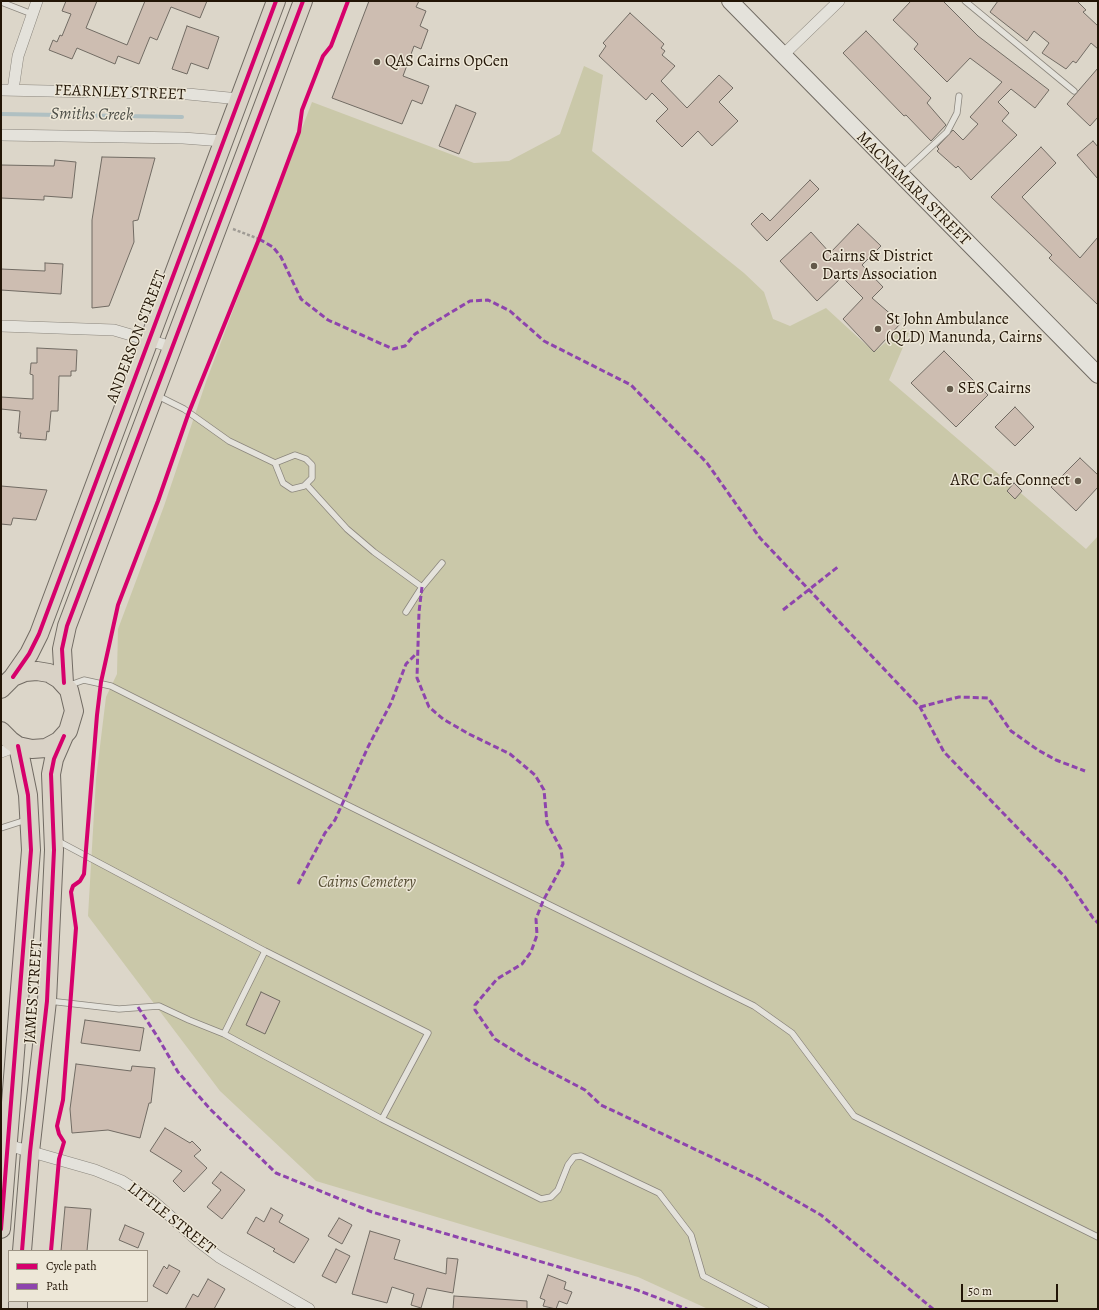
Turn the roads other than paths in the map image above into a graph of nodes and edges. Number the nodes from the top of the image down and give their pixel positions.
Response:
1 (37, 1) edge
2 (276, 1) edge
3 (303, 1) edge
4 (730, 1) edge
5 (839, 1) edge
6 (965, 1) edge
7 (1, 2) edge
8 (32, 14) junction
9 (784, 55) junction
10 (1, 90) edge
11 (13, 90) junction
12 (1074, 92) dead end
13 (959, 96) dead end
14 (239, 99) junction
15 (1, 135) edge
16 (224, 141) junction
17 (900, 176) junction
18 (1, 326) edge
19 (149, 339) junction
20 (172, 347) junction
21 (1098, 375) edge
22 (154, 394) junction
23 (275, 463) junction
24 (306, 484) junction
25 (442, 563) dead end
26 (422, 587) junction
27 (406, 612) dead end
28 (6, 683) edge
29 (66, 687) junction
30 (1, 731) edge
31 (64, 736) junction
32 (18, 746) junction
33 (1, 752) edge
34 (30, 818) junction
35 (1, 828) edge
36 (54, 839) junction
37 (265, 951) junction
38 (47, 1001) junction
39 (224, 1034) junction
40 (382, 1119) junction
41 (4, 1144) edge
42 (30, 1152) junction
43 (1, 1229) edge
44 (1098, 1237) edge
45 (22, 1250) edge
46 (309, 1309) edge
47 (766, 1309) edge

1 - 8 street
2 - 14 main road, ANDERSON STREET
3 - 20 main road
4 - 9 street, MACNAMARA STREET
5 - 9 street
6 - 12 lane
7 - 8 lane
8 - 11 street
9 - 17 street, MACNAMARA STREET
10 - 11 street, FEARNLEY STREET
11 - 14 street, FEARNLEY STREET
13 - 17 lane
14 - 16 main road, ANDERSON STREET
15 - 16 street
16 - 19 main road, ANDERSON STREET
17 - 21 street, MACNAMARA STREET
18 - 19 street
19 - 20 street
19 - 28 main road, ANDERSON STREET
20 - 22 main road
22 - 23 lane
22 - 29 main road
23 - 24 lane
23 - 24 lane
24 - 26 lane
25 - 26 lane
26 - 27 lane
28 - 29 main road
29 - 31 main road, JAMES STREET
29 - 44 lane
30 - 32 main road
31 - 32 main road
31 - 36 main road, JAMES STREET
32 - 33 street
32 - 34 main road, JAMES STREET
34 - 35 lane
34 - 41 main road, JAMES STREET
36 - 37 lane
36 - 38 main road, JAMES STREET
37 - 39 lane
37 - 40 lane
38 - 39 lane
38 - 42 main road, JAMES STREET
39 - 40 lane
40 - 47 lane
41 - 42 street, LITTLE STREET
41 - 43 main road, JAMES STREET
42 - 45 main road, JAMES STREET
42 - 46 street, LITTLE STREET

